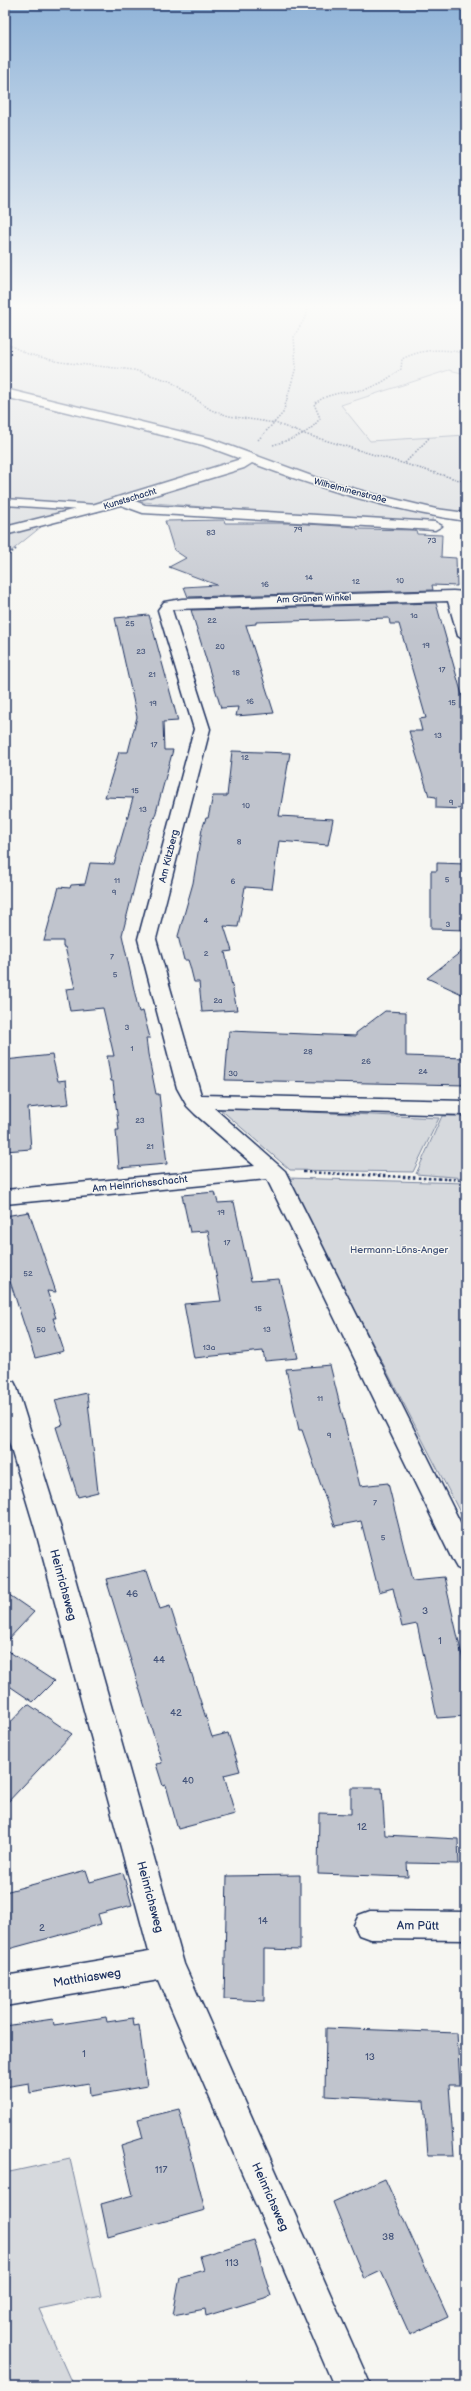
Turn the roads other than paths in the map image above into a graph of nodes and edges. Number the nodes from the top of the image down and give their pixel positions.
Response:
1 (103, 416) edge
2 (252, 458) junction
3 (123, 501) junction
4 (5, 502) edge
5 (98, 508) junction
6 (466, 517) edge
7 (435, 526) dead end
8 (5, 531) edge
9 (460, 596) edge
10 (165, 610) joint
11 (466, 636) edge
12 (194, 1101) junction
13 (466, 1108) edge
14 (274, 1171) junction
15 (5, 1197) edge
16 (5, 1388) edge
17 (466, 1561) edge
18 (370, 1925) dead end
19 (466, 1926) edge
20 (168, 1964) junction
21 (5, 1991) edge
22 (353, 2386) edge

1 - 2 street, Wilhelminenstraße
2 - 3 street, Kunstschacht
2 - 6 street, Wilhelminenstraße
3 - 5 street, Kunstschacht
3 - 7 street
4 - 5 lane
5 - 8 street, Kunstschacht
9 - 10 street, Am Grünen Winkel
9 - 11 street
10 - 12 street, Am Kitzberg
12 - 13 street
12 - 14 street
14 - 15 street, Am Heinrichsschacht
14 - 17 street
16 - 20 street, Heinrichsweg
18 - 19 street, Am Pütt
20 - 21 street, Matthiasweg
20 - 22 street, Heinrichsweg

